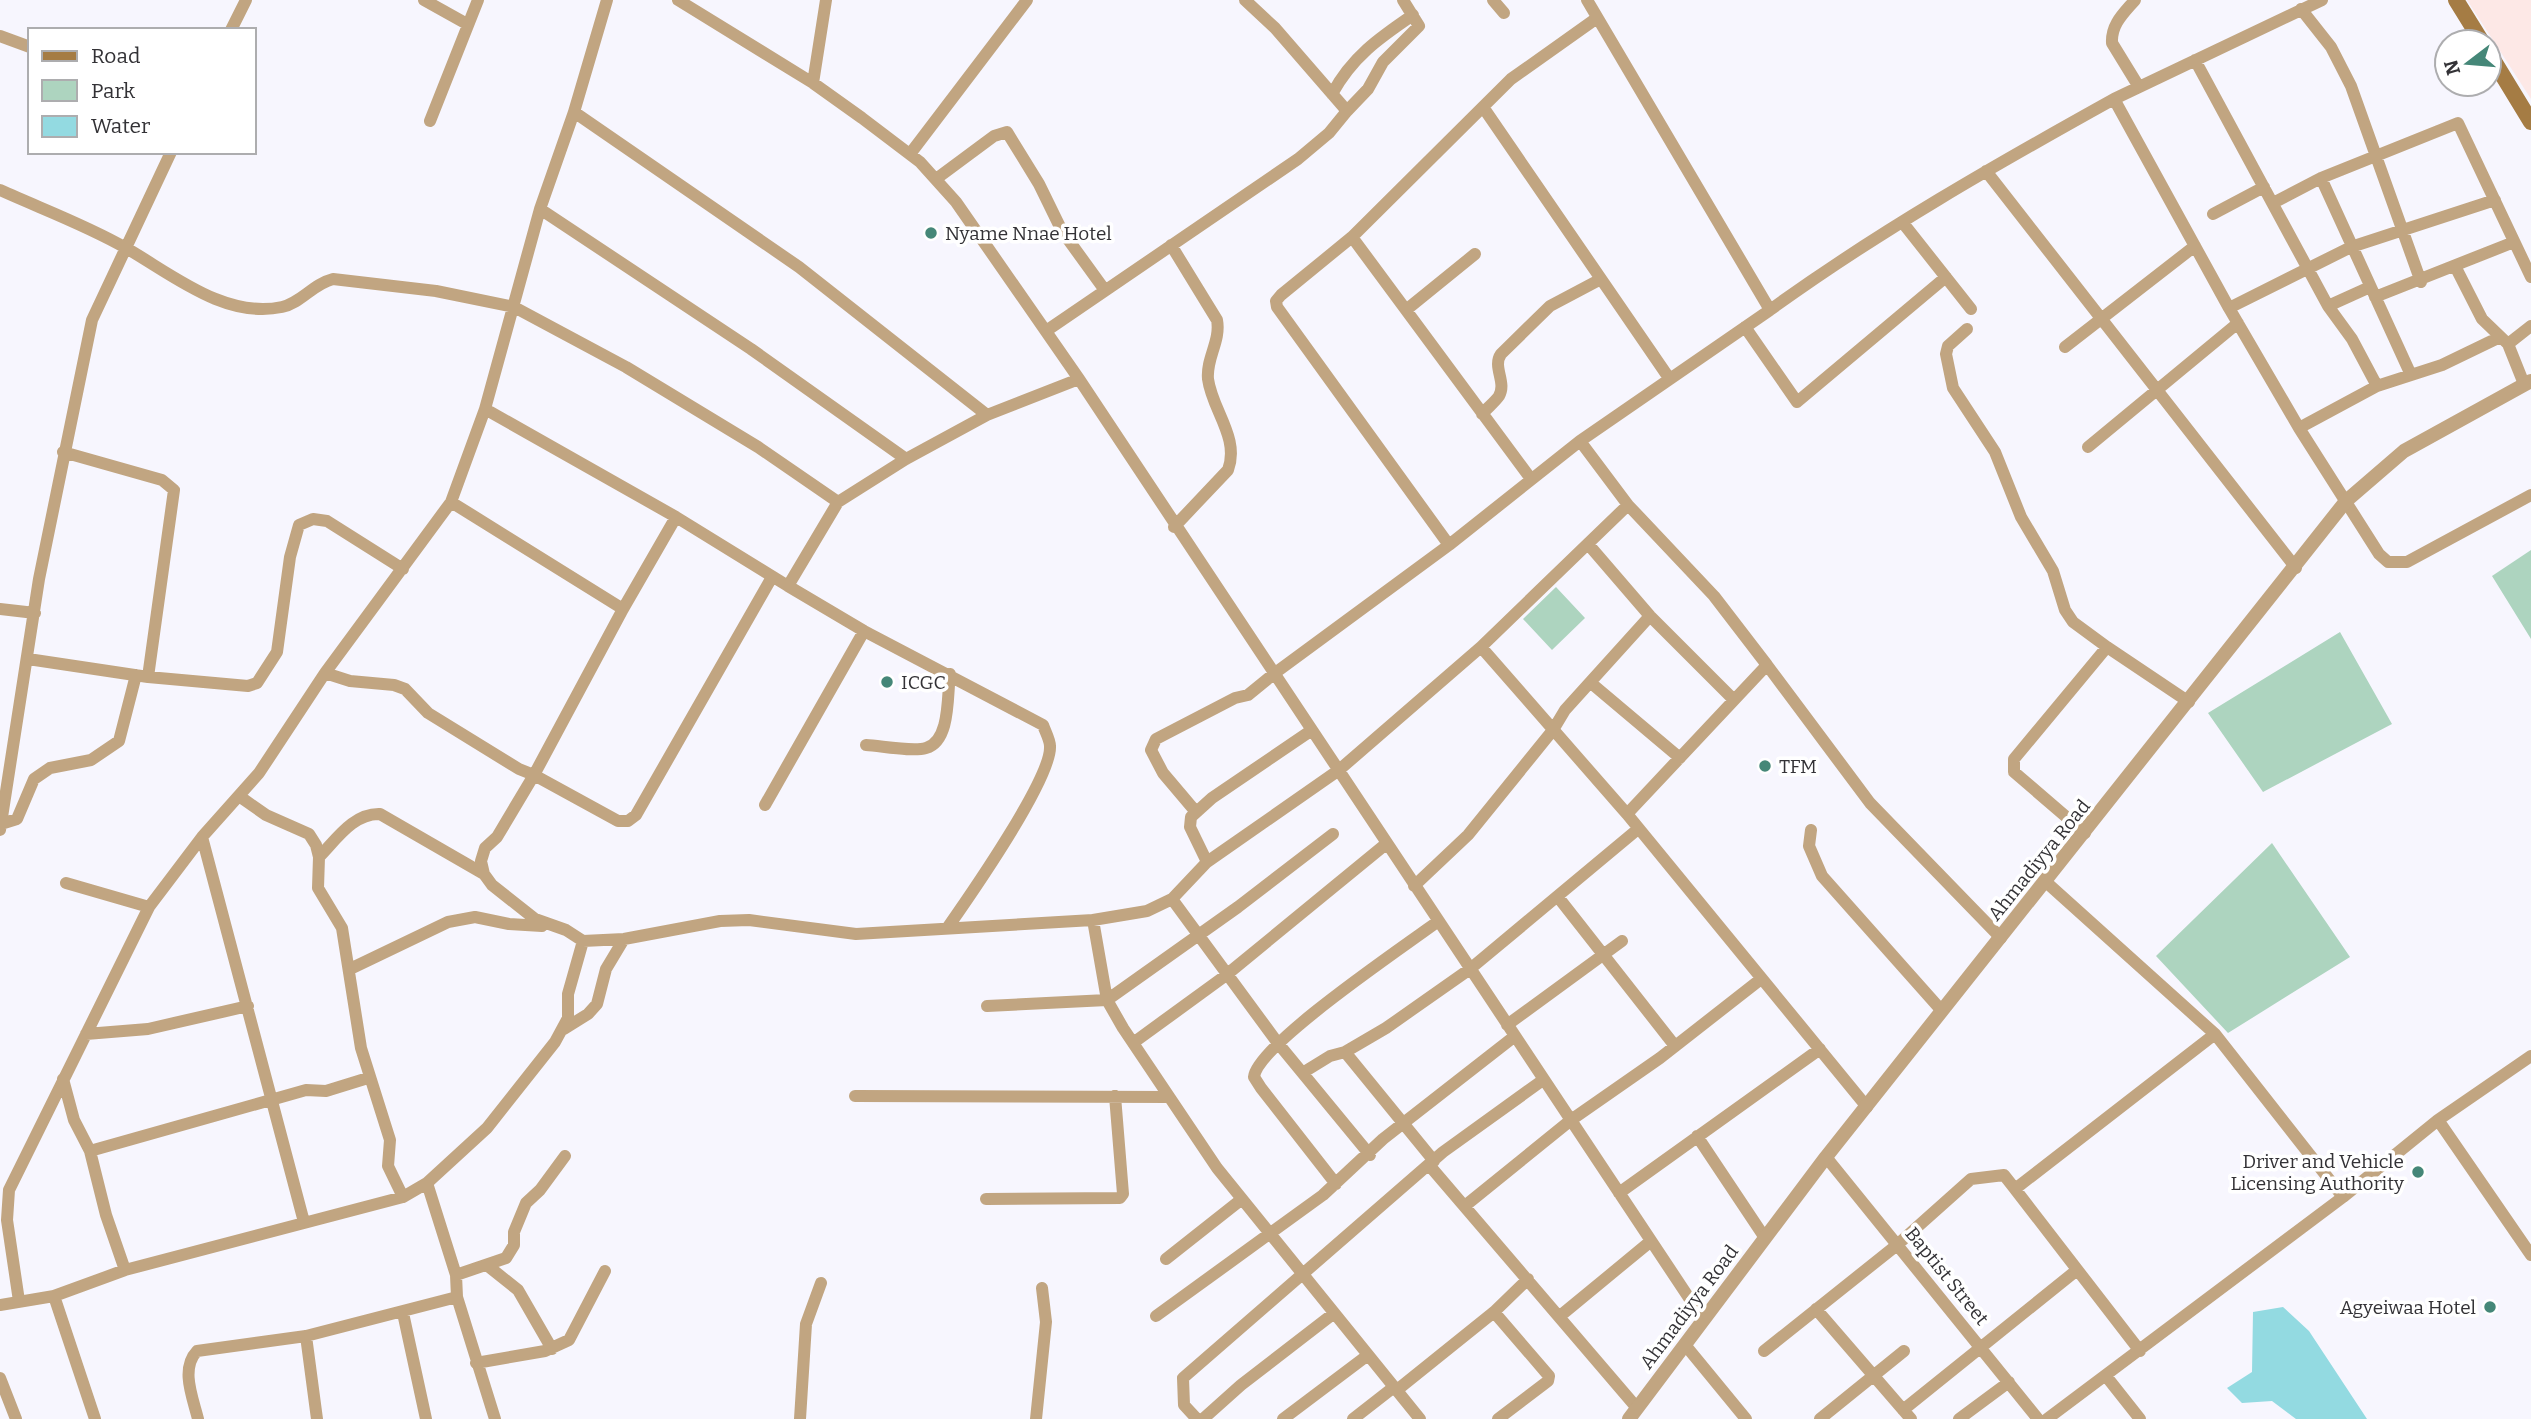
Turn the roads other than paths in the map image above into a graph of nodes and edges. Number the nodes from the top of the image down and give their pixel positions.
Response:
1 (246, 0) edge
2 (424, 0) edge
3 (478, 0) edge
4 (607, 0) edge
5 (826, 0) edge
6 (1027, 0) edge
7 (1245, 0) edge
8 (1493, 0) edge
9 (1587, 0) edge
10 (2135, 0) edge
11 (2322, 0) edge
12 (2456, 0) edge
13 (685, 2) edge
14 (1409, 5) edge
15 (2301, 9) junction
16 (1504, 13) dead end
17 (1597, 18) junction
18 (467, 24) junction
19 (232, 28) edge
20 (2473, 28) edge
21 (0, 36) edge
22 (28, 46) edge
23 (2195, 60) junction
24 (2503, 76) edge
25 (813, 83) junction
26 (2139, 87) junction
27 (1332, 94) junction
28 (2115, 99) junction
29 (1483, 107) junction
30 (1347, 111) junction
31 (574, 112) junction
32 (430, 121) dead end
33 (2531, 122) edge
34 (170, 154) edge
35 (910, 154) junction
36 (2376, 154) junction
37 (1986, 171) junction
38 (2321, 178) junction
39 (936, 179) junction
40 (2264, 187) junction
41 (0, 190) edge
42 (2495, 200) junction
43 (2273, 203) junction
44 (540, 209) junction
45 (2213, 214) dead end
46 (1903, 223) junction
47 (2401, 228) junction
48 (1352, 237) junction
49 (2514, 242) junction
50 (1171, 245) junction
51 (2195, 246) junction
52 (2351, 247) junction
53 (125, 248) junction
54 (1475, 254) dead end
55 (2455, 266) junction
56 (2308, 268) junction
57 (1945, 277) junction
58 (2531, 277) edge
59 (1601, 279) junction
60 (2421, 282) junction
61 (1104, 289) junction
62 (2372, 292) junction
63 (2328, 306) junction
64 (514, 307) junction
65 (2229, 308) junction
66 (1970, 309) dead end
67 (1406, 310) junction
68 (1770, 310) junction
69 (2101, 318) junction
70 (2238, 323) junction
71 (2531, 326) edge
72 (1745, 327) junction
73 (1967, 329) dead end
74 (1046, 331) junction
75 (2504, 340) junction
76 (2065, 347) dead end
77 (2411, 375) junction
78 (1669, 378) junction
79 (1079, 379) junction
80 (2528, 383) edge
81 (2377, 386) junction
82 (2157, 391) junction
83 (485, 409) junction
84 (1482, 414) junction
85 (987, 415) junction
86 (2299, 428) junction
87 (1580, 441) junction
88 (2088, 447) dead end
89 (63, 452) junction
90 (906, 459) junction
91 (1531, 479) junction
92 (2531, 495) edge
93 (2346, 501) junction
94 (451, 502) junction
95 (838, 502) junction
96 (1629, 505) junction
97 (676, 517) junction
98 (1174, 527) junction
99 (1588, 544) junction
100 (1449, 545) junction
101 (2296, 568) junction
102 (403, 569) junction
103 (772, 577) junction
104 (788, 586) junction
105 (623, 608) junction
106 (0, 609) edge
107 (35, 613) junction
108 (1650, 616) junction
109 (864, 631) junction
110 (1481, 647) junction
111 (2107, 647) junction
112 (28, 659) junction
113 (1767, 665) junction
114 (325, 673) junction
115 (1275, 673) junction
116 (950, 674) junction
117 (142, 676) junction
118 (1591, 682) junction
119 (1734, 700) junction
120 (2189, 702) junction
121 (1312, 730) junction
122 (1553, 730) junction
123 (866, 745) dead end
124 (1680, 758) junction
125 (6, 760) edge
126 (1339, 770) junction
127 (534, 775) junction
128 (239, 796) junction
129 (765, 805) dead end
130 (1196, 812) junction
131 (1627, 814) junction
132 (1, 824) edge
133 (1638, 829) junction
134 (0, 830) edge
135 (1811, 830) dead end
136 (2085, 833) junction
137 (1333, 834) dead end
138 (202, 837) junction
139 (1386, 844) junction
140 (319, 857) junction
141 (1207, 862) junction
142 (484, 874) junction
143 (2046, 882) junction
144 (66, 883) dead end
145 (1413, 886) junction
146 (1558, 897) junction
147 (1172, 899) junction
148 (149, 907) junction
149 (1093, 920) junction
150 (1437, 922) junction
151 (557, 927) junction
152 (948, 927) junction
153 (1197, 935) junction
154 (2001, 938) junction
155 (624, 939) junction
156 (1622, 941) dead end
157 (583, 942) junction
158 (1603, 955) junction
159 (350, 969) junction
160 (1470, 969) junction
161 (1226, 976) junction
162 (1761, 978) junction
163 (1107, 1000) junction
164 (248, 1006) junction
165 (987, 1006) dead end
166 (1942, 1011) junction
167 (1507, 1025) junction
168 (564, 1029) junction
169 (86, 1034) junction
170 (2215, 1034) junction
171 (1515, 1037) junction
172 (1277, 1042) junction
173 (1133, 1043) junction
174 (1675, 1046) junction
175 (1820, 1049) junction
176 (1345, 1052) junction
177 (2531, 1056) edge
178 (1304, 1072) junction
179 (368, 1078) junction
180 (63, 1079) junction
181 (1544, 1080) junction
182 (855, 1096) dead end
183 (1115, 1096) junction
184 (1169, 1097) junction
185 (272, 1100) junction
186 (1867, 1107) junction
187 (1571, 1120) junction
188 (2438, 1120) junction
189 (1403, 1125) junction
190 (1697, 1136) junction
191 (90, 1151) junction
192 (1370, 1155) junction
193 (565, 1156) dead end
194 (1826, 1157) junction
195 (1432, 1163) junction
196 (427, 1183) junction
197 (1336, 1184) junction
198 (2015, 1189) junction
199 (1619, 1193) junction
200 (403, 1197) junction
201 (2343, 1198) junction
202 (986, 1199) dead end
203 (1242, 1199) junction
204 (1466, 1205) junction
205 (304, 1222) junction
206 (1270, 1234) junction
207 (1765, 1238) junction
208 (1651, 1241) junction
209 (1897, 1245) junction
210 (2531, 1255) edge
211 (1166, 1259) dead end
212 (488, 1266) junction
213 (125, 1270) junction
214 (2077, 1270) junction
215 (605, 1271) dead end
216 (1303, 1274) junction
217 (456, 1275) junction
218 (1528, 1279) junction
219 (821, 1283) dead end
220 (1042, 1288) dead end
221 (54, 1296) junction
222 (457, 1297) junction
223 (19, 1301) junction
224 (0, 1304) edge
225 (1816, 1309) junction
226 (1494, 1312) junction
227 (403, 1313) junction
228 (1333, 1314) junction
229 (1156, 1316) dead end
230 (1560, 1316) junction
231 (1703, 1319) junction
232 (306, 1336) junction
233 (1686, 1346) junction
234 (1981, 1348) junction
235 (552, 1349) junction
236 (1904, 1351) dead end
237 (2140, 1351) junction
238 (1764, 1352) dead end
239 (1368, 1355) junction
240 (476, 1363) junction
241 (2106, 1376) junction
242 (0, 1378) edge
243 (1875, 1378) junction
244 (2008, 1382) junction
245 (1395, 1389) junction
246 (1633, 1413) edge
247 (1907, 1415) edge
248 (16, 1419) edge
249 (95, 1419) edge
250 (198, 1419) edge
251 (317, 1419) edge
252 (426, 1419) edge
253 (495, 1419) edge
254 (800, 1419) edge
255 (1035, 1419) edge
256 (1197, 1419) edge
257 (1203, 1419) edge
258 (1283, 1419) edge
259 (1353, 1419) edge
260 (1420, 1419) edge
261 (1498, 1419) edge
262 (1746, 1419) edge
263 (1820, 1419) edge
264 (1959, 1419) edge
265 (2039, 1419) edge
266 (2047, 1419) edge
267 (2140, 1419) edge

1 - 19 street
2 - 18 street
3 - 18 street
4 - 31 street
5 - 25 street
6 - 35 street
7 - 27 street
8 - 16 street
9 - 17 street
10 - 26 street
11 - 15 street
12 - 20 main road
13 - 25 street
14 - 27 street
14 - 30 street
15 - 23 street
15 - 36 street
17 - 29 street
17 - 68 street
18 - 32 street
21 - 22 street
23 - 26 street
23 - 40 street
24 - 33 main road
25 - 35 street
26 - 28 street
27 - 30 street
28 - 37 street
28 - 51 street
29 - 48 street
29 - 59 street
30 - 50 street
31 - 44 street
31 - 85 street
34 - 53 street
35 - 39 street
36 - 38 street
36 - 42 street
36 - 47 street
37 - 46 street
37 - 69 street
38 - 43 street
38 - 52 street
39 - 61 street
39 - 74 street
40 - 43 street
40 - 45 street
41 - 53 street
42 - 47 street
42 - 49 street
43 - 56 street
44 - 64 street
44 - 90 street
46 - 57 street
46 - 68 street
47 - 52 street
47 - 60 street
48 - 67 street
48 - 100 street
49 - 55 street
49 - 58 street
50 - 61 street
50 - 98 street
51 - 65 street
51 - 69 street
52 - 56 street
52 - 62 street
53 - 64 street
53 - 89 street
54 - 67 street
55 - 60 street
55 - 75 street
56 - 63 street
56 - 65 street
57 - 66 street
57 - 72 street
59 - 78 street
59 - 84 street
60 - 62 street
61 - 74 street
62 - 63 street
62 - 77 street
63 - 81 street
64 - 83 street
64 - 95 street
65 - 70 street
67 - 84 street
68 - 72 street
69 - 76 street
69 - 82 street
70 - 82 street
70 - 86 street
71 - 75 street
72 - 78 street
73 - 111 street
74 - 79 street
75 - 77 street
75 - 80 street
77 - 81 street
78 - 87 street
79 - 85 street
79 - 98 street
80 - 93 street, Ahmadiyya Road
81 - 86 street
82 - 88 street
82 - 101 street
83 - 94 street
83 - 97 street
84 - 91 street
85 - 90 street
86 - 93 street
87 - 91 street
87 - 96 street
89 - 107 street
89 - 117 street
90 - 95 street
91 - 100 street
92 - 93 street
93 - 101 street, Ahmadiyya Road
94 - 102 street
94 - 105 street
95 - 104 street
96 - 99 street
96 - 113 street
97 - 103 street
97 - 105 street
98 - 115 street
99 - 108 street
99 - 110 street
100 - 115 street
101 - 120 street, Ahmadiyya Road
102 - 114 street
102 - 117 street
103 - 104 street
103 - 127 street
104 - 109 street
105 - 127 street
106 - 107 street
107 - 112 street
108 - 118 street
108 - 119 street
109 - 116 street
109 - 129 street
110 - 122 street
110 - 126 street
111 - 120 street
111 - 136 street
112 - 117 street
112 - 125 street
113 - 119 street
113 - 154 street
114 - 127 street
114 - 128 street
115 - 121 street
115 - 130 street
116 - 123 street
116 - 152 street
117 - 132 street
118 - 122 street
118 - 124 street
119 - 124 street
120 - 136 street, Ahmadiyya Road
121 - 126 street
121 - 130 street
122 - 131 street
122 - 145 street
124 - 131 street
125 - 132 street
126 - 139 street
126 - 141 street
127 - 142 street
128 - 138 street
128 - 140 street
130 - 141 street
131 - 133 street
132 - 134 street
133 - 146 street
133 - 162 street
135 - 166 street
136 - 143 street, Ahmadiyya Road
137 - 153 street
138 - 148 street
138 - 164 street
139 - 145 street
139 - 161 street
140 - 142 street
140 - 159 street
141 - 147 street
142 - 151 street
143 - 154 street, Ahmadiyya Road
143 - 170 street
144 - 148 street
145 - 150 street
146 - 158 street
146 - 160 street
147 - 149 street
147 - 153 street
148 - 169 street
149 - 152 street
149 - 163 street
150 - 160 street
150 - 172 street
151 - 157 street
151 - 159 street
152 - 155 street
153 - 161 street
153 - 163 street
154 - 166 street, Ahmadiyya Road
155 - 157 street
155 - 168 street
156 - 158 street
157 - 168 street
158 - 167 street
158 - 174 street
159 - 179 street
160 - 167 street
160 - 176 street
161 - 172 street
161 - 173 street
162 - 174 street
162 - 175 street
163 - 165 street
163 - 173 street
164 - 169 street
164 - 185 street
166 - 186 street, Ahmadiyya Road
167 - 171 street
168 - 196 street
169 - 180 street
170 - 198 street
170 - 201 street
171 - 181 street
171 - 189 street
172 - 178 street
172 - 197 street
173 - 184 street
174 - 187 street
175 - 186 street
175 - 190 street
176 - 178 street
176 - 189 street
177 - 188 street
178 - 192 street
179 - 185 street
179 - 200 street
180 - 191 street
180 - 223 street
181 - 187 street
181 - 195 street
182 - 183 street
183 - 184 street
183 - 202 street
184 - 203 street
185 - 191 street
185 - 205 street
186 - 194 street, Ahmadiyya Road
187 - 199 street
187 - 204 street
188 - 201 street
188 - 210 street
189 - 192 street
189 - 195 street
190 - 199 street
190 - 207 street
191 - 213 street
192 - 197 street
193 - 212 street
194 - 207 street, Ahmadiyya Road
194 - 209 street, Baptist Street
195 - 204 street
195 - 216 street
196 - 200 street
196 - 217 street
197 - 206 street
198 - 209 street
198 - 214 street
199 - 208 street
200 - 205 street
201 - 237 street
203 - 206 street
203 - 211 street
204 - 218 street
205 - 213 street
206 - 216 street
206 - 229 street
207 - 231 street, Ahmadiyya Road
208 - 230 street
208 - 231 street
209 - 225 street
209 - 234 street, Baptist Street
212 - 217 street
212 - 235 street
213 - 221 street
214 - 234 street
214 - 237 street
215 - 235 street
216 - 228 street
216 - 256 street
217 - 222 street
218 - 226 street
218 - 230 street
219 - 254 street
220 - 255 street
221 - 223 street
221 - 249 street
222 - 227 street
222 - 240 street
223 - 224 street
225 - 238 street
225 - 243 street
226 - 245 street
226 - 261 street
227 - 232 street
227 - 252 street
228 - 239 street
228 - 257 street
230 - 246 street
231 - 233 street, Ahmadiyya Road
232 - 250 street
232 - 251 street
233 - 246 street, Ahmadiyya Road
233 - 262 street
234 - 244 street, Baptist Street
234 - 247 street
235 - 240 street
236 - 243 street
237 - 241 street
239 - 245 street
239 - 258 street
240 - 253 street
241 - 266 street
241 - 267 street
242 - 248 street
243 - 247 street
243 - 263 street
244 - 264 street
244 - 265 street, Baptist Street
245 - 259 street
245 - 260 street

